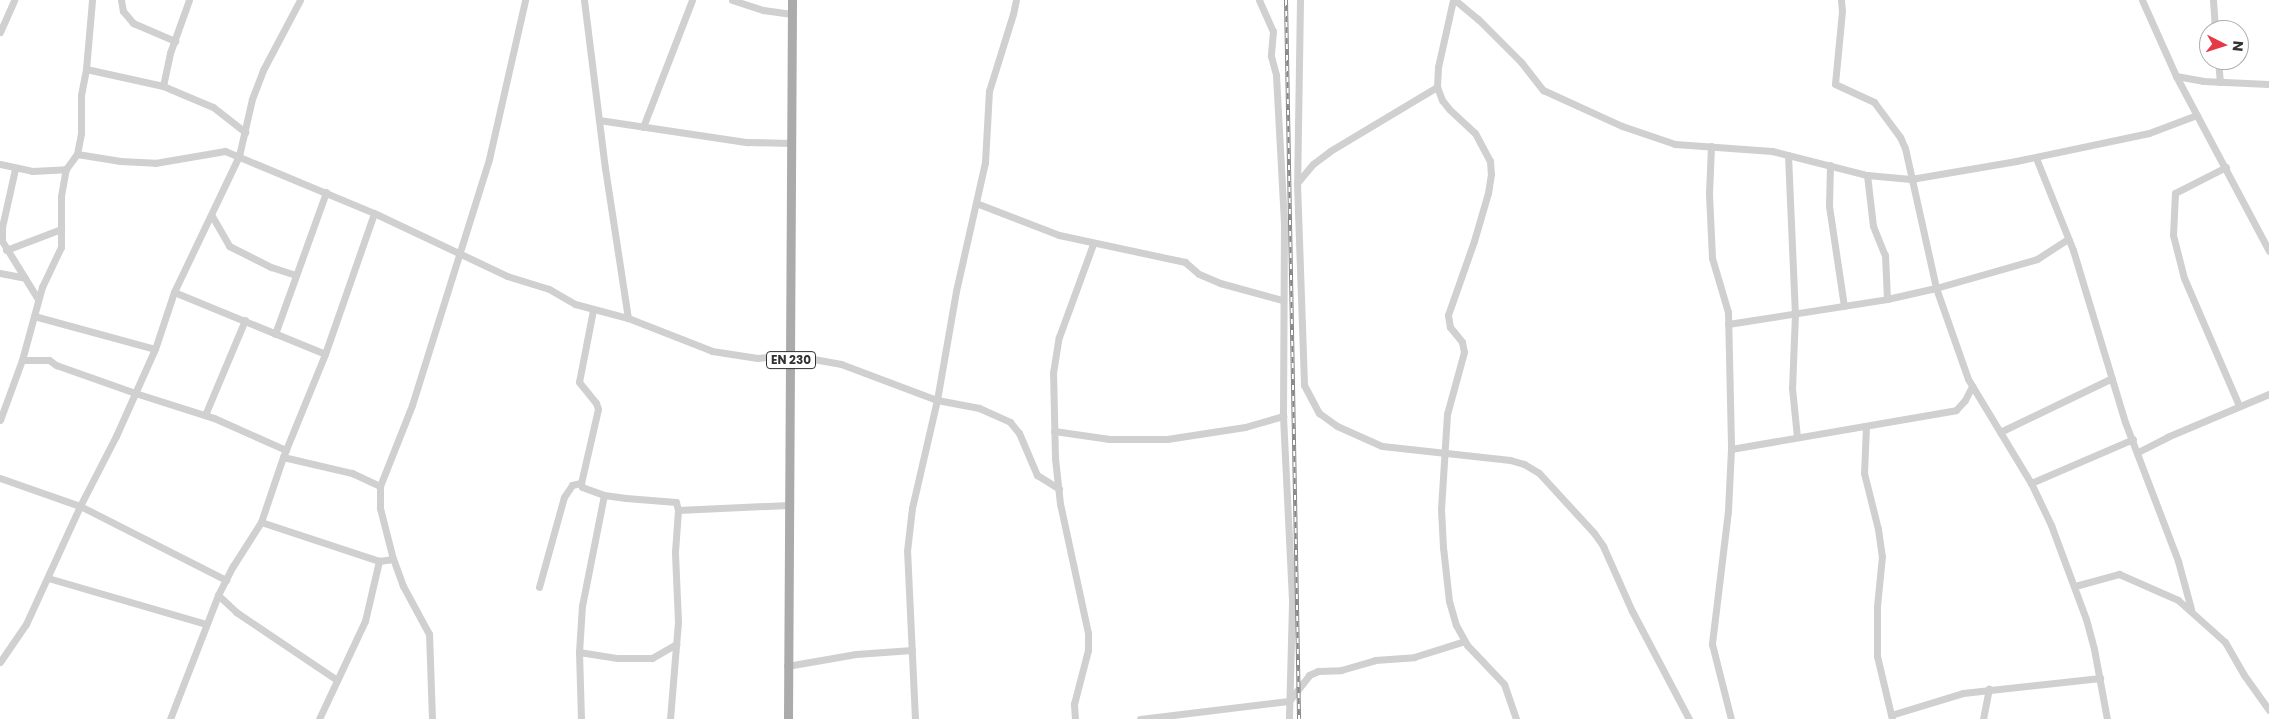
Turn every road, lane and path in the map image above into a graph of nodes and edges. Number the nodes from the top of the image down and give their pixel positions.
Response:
1 (14, 0) edge
2 (92, 0) edge
3 (121, 0) edge
4 (189, 0) edge
5 (300, 0) edge
6 (525, 0) edge
7 (584, 0) edge
8 (692, 0) edge
9 (732, 0) edge
10 (792, 0) edge
11 (1016, 0) edge
12 (1260, 0) edge
13 (1300, 0) edge
14 (1454, 0) edge
15 (1842, 0) edge
16 (2142, 0) edge
17 (2213, 0) edge
18 (792, 14) junction
19 (2214, 20) edge
20 (0, 32) edge
21 (175, 41) junction
22 (86, 70) junction
23 (2219, 70) edge
24 (2176, 76) junction
25 (2220, 82) junction
26 (2269, 84) edge
27 (163, 86) junction
28 (1437, 87) junction
29 (2197, 115) junction
30 (599, 120) junction
31 (643, 127) junction
32 (245, 132) junction
33 (792, 143) junction
34 (1711, 146) junction
35 (78, 154) junction
36 (1788, 155) junction
37 (239, 156) junction
38 (2036, 158) junction
39 (0, 164) edge
40 (1830, 165) junction
41 (2226, 167) junction
42 (15, 169) junction
43 (66, 169) junction
44 (1867, 175) junction
45 (1911, 179) junction
46 (1297, 183) junction
47 (326, 192) junction
48 (976, 203) junction
49 (374, 213) junction
50 (212, 216) junction
51 (61, 229) junction
52 (2068, 240) junction
53 (1092, 244) junction
54 (6, 250) junction
55 (2269, 251) edge
56 (460, 252) junction
57 (0, 273) edge
58 (296, 276) junction
59 (25, 278) junction
60 (1936, 288) junction
61 (174, 292) junction
62 (38, 299) junction
63 (1887, 299) junction
64 (1282, 300) junction
65 (1844, 306) junction
66 (593, 310) junction
67 (1794, 314) junction
68 (34, 316) junction
69 (628, 318) junction
70 (245, 320) junction
71 (1728, 324) junction
72 (275, 334) junction
73 (155, 349) junction
74 (325, 354) junction
75 (791, 356) junction
76 (22, 360) junction
77 (2112, 378) junction
78 (1972, 386) junction
79 (135, 393) junction
80 (2269, 394) edge
81 (937, 400) junction
82 (2240, 406) junction
83 (205, 415) junction
84 (1282, 416) junction
85 (0, 420) edge
86 (1866, 426) junction
87 (1054, 431) junction
88 (2000, 432) junction
89 (1797, 437) junction
90 (2133, 439) junction
91 (1731, 449) junction
92 (1446, 452) junction
93 (2138, 452) junction
94 (284, 453) junction
95 (0, 478) edge
96 (581, 483) junction
97 (2031, 483) junction
98 (380, 486) junction
99 (1059, 489) junction
100 (604, 495) junction
101 (789, 505) junction
102 (80, 506) junction
103 (678, 510) junction
104 (261, 522) junction
105 (393, 559) junction
106 (379, 561) junction
107 (48, 578) junction
108 (226, 580) junction
109 (2074, 586) junction
110 (539, 587) dead end
111 (218, 595) junction
112 (2190, 609) junction
113 (206, 624) junction
114 (1465, 641) junction
115 (676, 644) junction
116 (912, 650) junction
117 (579, 652) junction
118 (0, 662) edge
119 (788, 666) junction
120 (2100, 678) junction
121 (337, 680) junction
122 (1989, 689) junction
123 (1289, 701) junction
124 (2269, 710) edge
125 (1197, 716) edge
126 (1891, 717) edge
127 (170, 719) edge
128 (319, 719) edge
129 (432, 719) edge
130 (581, 719) edge
131 (670, 719) edge
132 (788, 719) edge
133 (915, 719) edge
134 (1075, 719) edge
135 (1140, 719) edge
136 (1289, 719) edge
137 (1516, 719) edge
138 (1689, 719) edge
139 (1731, 719) edge
140 (1982, 719) edge
141 (2107, 719) edge

1 - 20 street
2 - 22 street
3 - 21 street
4 - 21 street
5 - 32 street
6 - 56 street
7 - 30 street
8 - 31 street
9 - 18 street
10 - 18 main road, EN 230
11 - 48 street
12 - 64 street
13 - 46 street
14 - 28 street
14 - 34 street
15 - 45 street
16 - 24 street
17 - 19 street
18 - 33 main road, EN 230
21 - 27 street
22 - 27 street
22 - 35 street
23 - 25 street
24 - 25 street
24 - 29 street
25 - 26 street
27 - 32 street
28 - 46 street
28 - 92 street
29 - 38 street
29 - 41 street
30 - 31 street
30 - 69 street
31 - 33 street
32 - 37 street
33 - 75 main road, EN 230
34 - 36 street
34 - 71 street
35 - 37 street
35 - 43 street
36 - 40 street
36 - 67 street
37 - 47 street
37 - 50 street
38 - 45 street
38 - 52 street
39 - 42 street
40 - 44 street
40 - 65 street
41 - 55 street
41 - 82 street
42 - 43 street
42 - 54 street
43 - 51 street
44 - 45 street
44 - 63 street
45 - 60 street
46 - 92 street
47 - 49 street
47 - 58 street
48 - 53 street
48 - 81 street
49 - 56 street
49 - 74 street
50 - 58 street
50 - 61 street
51 - 54 street
51 - 62 street
52 - 60 street
52 - 77 street
53 - 64 street
53 - 87 street
54 - 59 street
56 - 66 street
56 - 98 street
57 - 59 street
58 - 72 street
59 - 62 street
60 - 63 street
60 - 78 street
61 - 70 street
61 - 73 street
62 - 68 street
63 - 65 street
64 - 84 street
65 - 67 street
66 - 69 street
66 - 96 street
67 - 71 street
67 - 89 street
68 - 73 street
68 - 76 street
69 - 75 street
70 - 72 street
70 - 83 street
71 - 91 street
72 - 74 street
73 - 79 street
74 - 94 street
75 - 81 street
75 - 101 main road, EN 230
76 - 79 street
76 - 85 street
77 - 88 street
77 - 90 street
78 - 86 street
78 - 88 street
79 - 83 street
79 - 102 street
80 - 82 street
81 - 99 street
81 - 116 street
82 - 93 street
83 - 94 street
84 - 87 street
84 - 123 street
86 - 89 street
86 - 126 street
87 - 99 street
88 - 97 street
89 - 91 street
90 - 93 street
90 - 97 street
91 - 139 street
92 - 114 street
92 - 138 street
93 - 112 street
94 - 98 street
94 - 104 street
95 - 102 street
96 - 100 street
96 - 110 street
97 - 109 street
98 - 105 street
99 - 134 street
100 - 103 street
100 - 117 street
101 - 103 street
101 - 119 main road, EN 230
102 - 107 street
102 - 108 street
103 - 115 street
104 - 106 street
104 - 108 street
105 - 106 street
105 - 129 street
106 - 121 street
107 - 113 street
107 - 118 street
108 - 111 street
109 - 112 street
109 - 120 street
111 - 113 street
111 - 121 street
112 - 124 street
113 - 127 street
114 - 123 street
114 - 137 street
115 - 117 street
115 - 131 street
116 - 119 street
116 - 133 street
117 - 130 street
119 - 132 main road, EN 230
120 - 122 street
120 - 141 street
121 - 128 street
122 - 126 street
122 - 140 street
123 - 125 street
123 - 136 street
125 - 135 street

